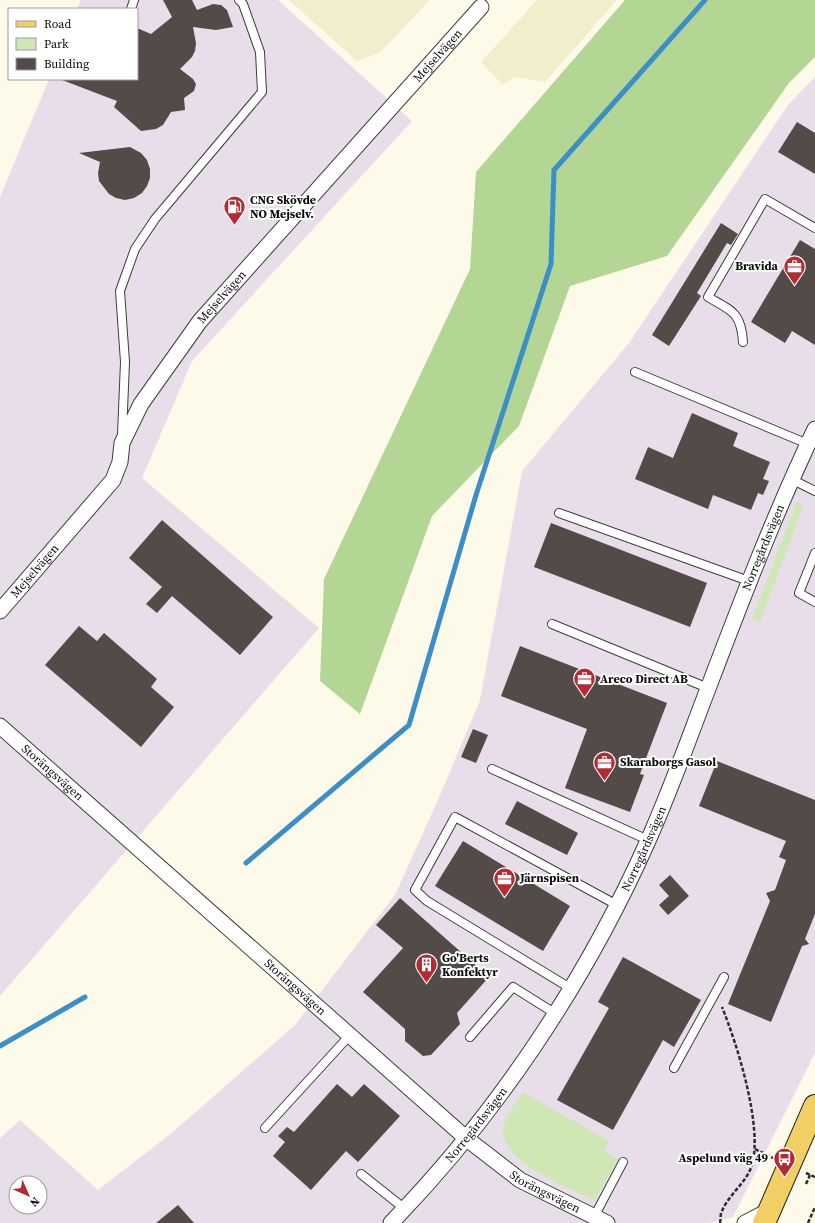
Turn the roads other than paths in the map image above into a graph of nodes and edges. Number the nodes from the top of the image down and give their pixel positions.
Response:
1 (239, 0) edge
2 (481, 7) dead end
3 (815, 228) edge
4 (743, 342) dead end
5 (635, 372) dead end
6 (815, 429) edge
7 (122, 443) junction
8 (808, 444) junction
9 (791, 479) junction
10 (815, 491) edge
11 (559, 513) dead end
12 (815, 553) edge
13 (749, 581) junction
14 (815, 602) edge
15 (0, 611) edge
16 (552, 624) dead end
17 (708, 688) junction
18 (0, 726) edge
19 (492, 769) dead end
20 (648, 840) junction
21 (617, 905) junction
22 (724, 977) dead end
23 (570, 988) junction
24 (556, 1014) junction
25 (350, 1035) junction
26 (470, 1037) dead end
27 (674, 1068) dead end
28 (815, 1106) edge
29 (265, 1128) dead end
30 (467, 1139) junction
31 (623, 1162) dead end
32 (361, 1174) dead end
33 (405, 1209) junction
34 (767, 1217) edge
35 (600, 1220) edge
36 (391, 1223) edge
37 (745, 1223) edge

1 - 7 lane
2 - 7 street, Mejselvägen
3 - 4 lane
5 - 8 lane
6 - 8 street, Norregårdsvägen
7 - 15 street, Mejselvägen
8 - 9 street, Norregårdsvägen
9 - 10 lane
9 - 13 street, Norregårdsvägen
11 - 13 lane
12 - 14 lane
13 - 17 street, Norregårdsvägen
16 - 17 lane
17 - 20 street, Norregårdsvägen
18 - 25 street, Storängsvägen
19 - 20 lane
20 - 21 street, Norregårdsvägen
21 - 23 street, Norregårdsvägen
21 - 23 lane
22 - 27 lane
23 - 24 street, Norregårdsvägen
24 - 26 lane
24 - 30 street, Norregårdsvägen
25 - 29 lane
25 - 30 street, Storängsvägen
28 - 34 main road
30 - 33 street, Norregårdsvägen
30 - 35 street, Storängsvägen
31 - 35 lane
32 - 33 lane
33 - 36 street, Norregårdsvägen
34 - 37 street

